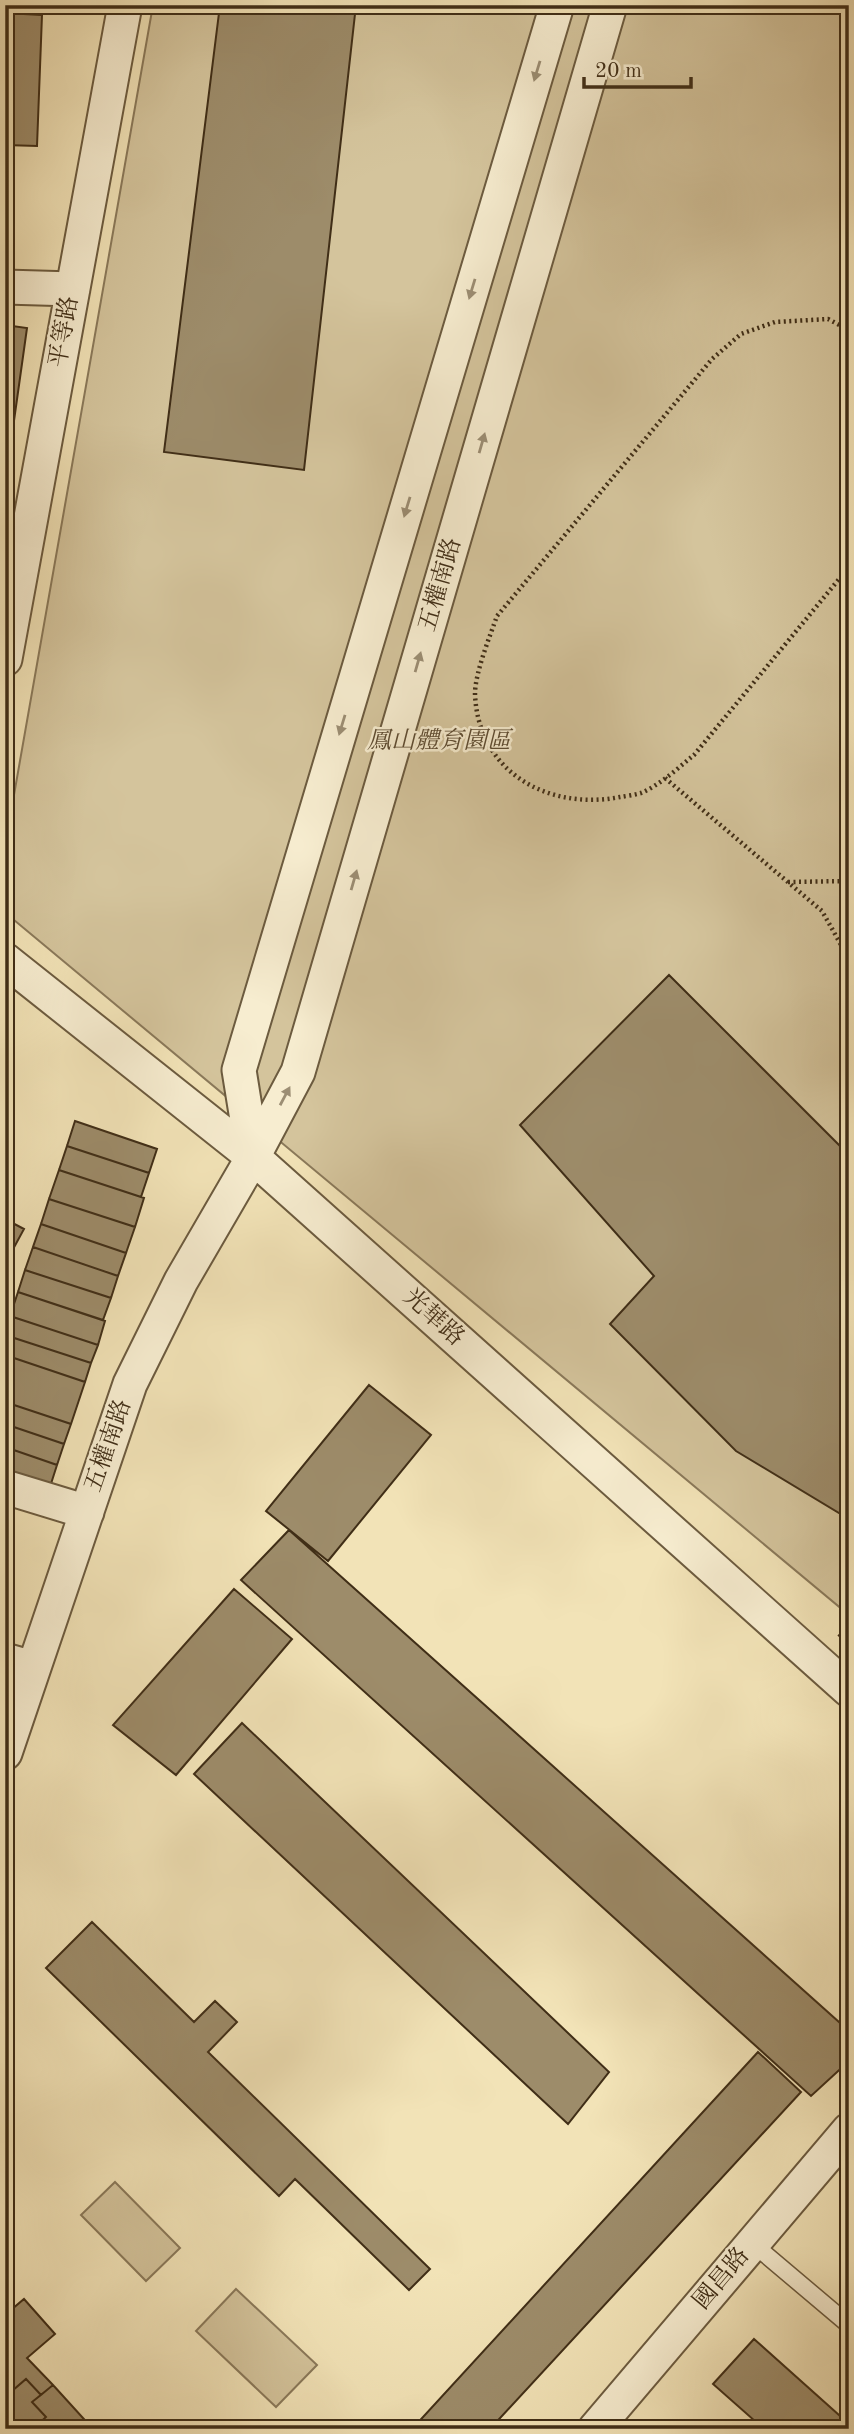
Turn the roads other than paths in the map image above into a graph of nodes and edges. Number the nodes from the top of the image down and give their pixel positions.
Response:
1 (125, 5) edge
2 (557, 5) edge
3 (610, 5) edge
4 (5, 287) edge
5 (73, 289) junction
6 (10, 606) edge
7 (5, 659) edge
8 (5, 960) edge
9 (253, 1157) junction
10 (5, 1487) edge
11 (86, 1512) junction
12 (19, 1664) edge
13 (849, 1690) edge
14 (5, 1753) edge
15 (849, 2130) edge
16 (752, 2243) junction
17 (849, 2325) edge
18 (595, 2429) edge

1 - 5 street, 平等路
2 -> 9 street
9 -> 3 street, 五權南路
4 - 5 street
5 - 6 street, 平等路
6 - 7 street, 平等路
8 - 9 street, 光華路
9 - 11 street, 五權南路
9 - 13 street, 光華路
10 - 11 street
11 - 12 street, 五權南路
12 - 14 street, 五權南路
15 - 16 street, 國昌路
16 - 17 lane
16 - 18 street, 國昌路

